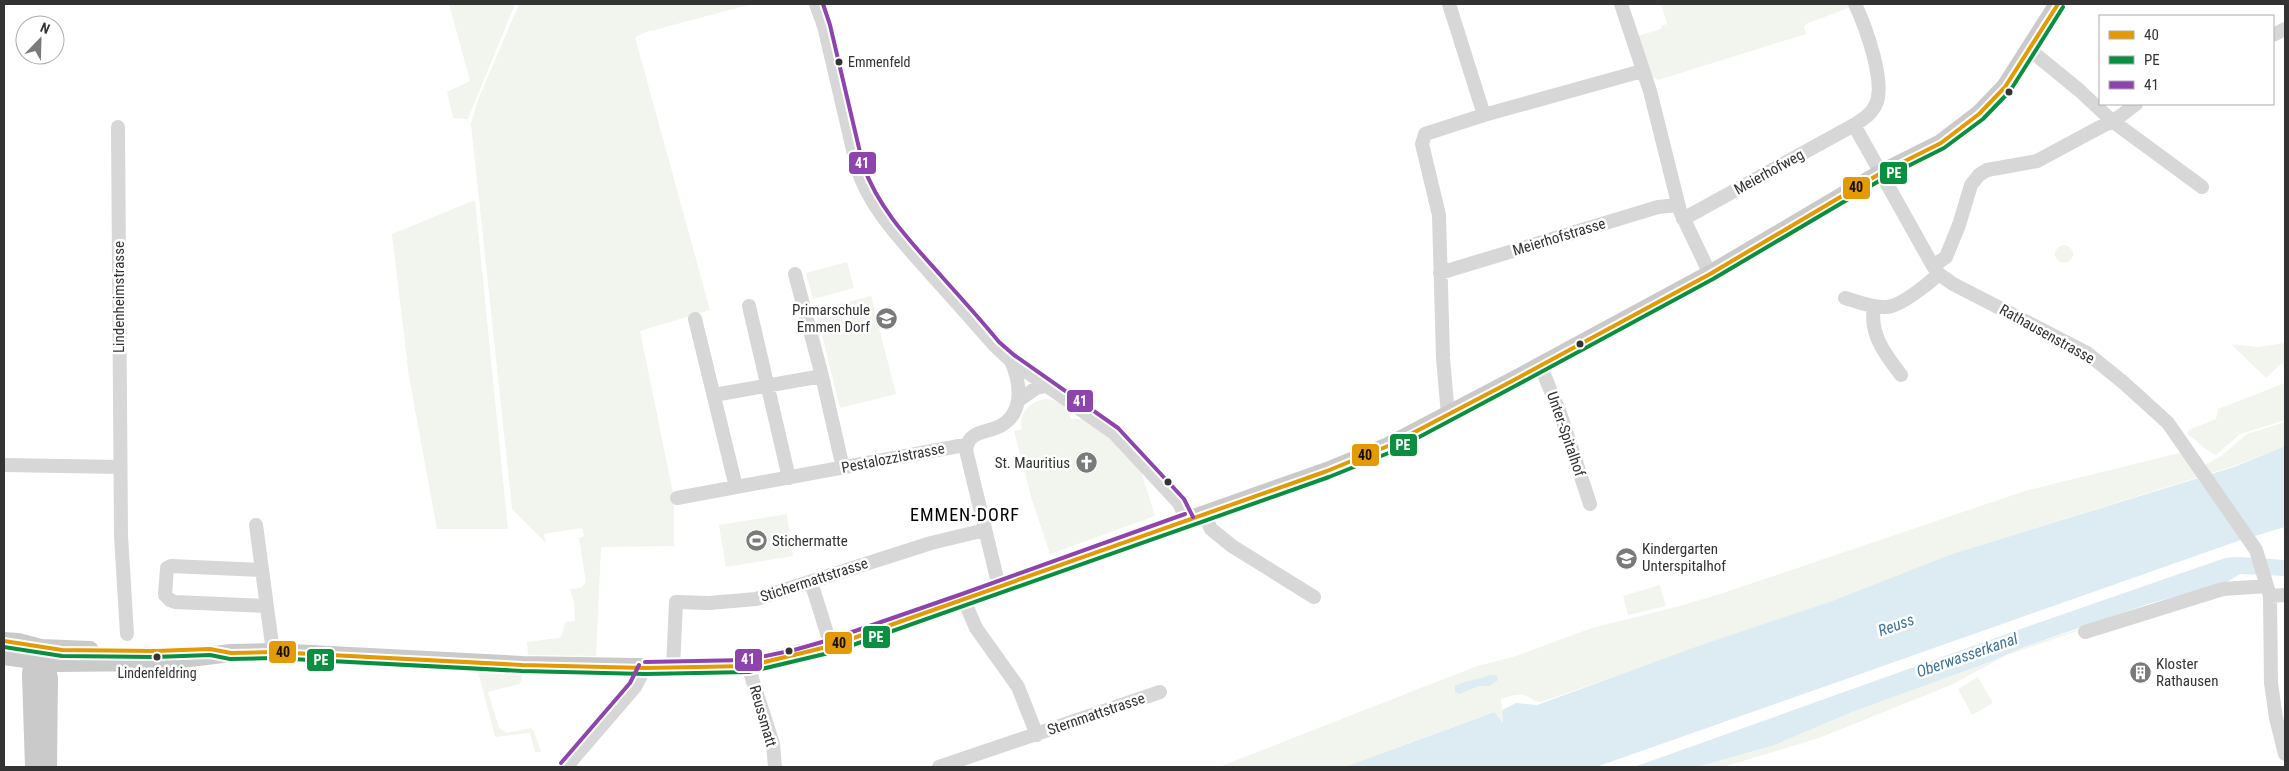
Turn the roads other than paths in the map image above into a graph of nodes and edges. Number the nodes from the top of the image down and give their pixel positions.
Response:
1 (816, 4) edge
2 (1448, 4) edge
3 (1621, 4) edge
4 (1854, 4) edge
5 (2058, 4) edge
6 (2030, 50) junction
7 (1642, 71) junction
8 (2135, 105) edge
9 (1484, 115) junction
10 (2112, 120) junction
11 (1854, 125) junction
12 (118, 127) dead end
13 (1881, 173) junction
14 (2202, 187) dead end
15 (1678, 205) junction
16 (1683, 219) junction
17 (1936, 270) junction
18 (1440, 273) junction
19 (795, 274) dead end
20 (1710, 274) junction
21 (1845, 298) dead end
22 (749, 306) dead end
23 (1874, 306) junction
24 (695, 319) dead end
25 (1010, 360) junction
26 (1540, 365) junction
27 (1901, 375) dead end
28 (822, 376) junction
29 (768, 385) junction
30 (1046, 386) junction
31 (714, 395) junction
32 (1019, 400) junction
33 (1448, 415) junction
34 (967, 446) junction
35 (4, 465) edge
36 (120, 467) junction
37 (843, 468) junction
38 (789, 478) junction
39 (736, 487) junction
40 (677, 498) dead end
41 (1590, 504) dead end
42 (1196, 517) junction
43 (256, 525) dead end
44 (985, 530) junction
45 (262, 570) junction
46 (811, 582) junction
47 (2267, 586) junction
48 (999, 587) junction
49 (2285, 595) edge
50 (1314, 597) dead end
51 (964, 600) junction
52 (266, 606) junction
53 (2085, 632) dead end
54 (127, 634) dead end
55 (4, 641) edge
56 (831, 646) junction
57 (231, 652) junction
58 (273, 652) junction
59 (4, 656) edge
60 (40, 657) junction
61 (70, 662) junction
62 (748, 666) junction
63 (645, 668) junction
64 (673, 668) junction
65 (1160, 692) dead end
66 (49, 711) junction
67 (1038, 735) junction
68 (2285, 754) edge
69 (34, 767) edge
70 (48, 767) edge
71 (566, 767) edge
72 (775, 767) edge
73 (939, 767) edge

1 - 25 street
2 - 9 street
3 - 7 street
4 - 11 street, Meierhofweg
5 - 6 main road
6 - 10 street
6 - 13 main road
7 - 9 street
7 - 15 street
8 - 10 street
9 - 18 street
10 - 14 street
10 - 17 street
11 - 13 street, Rathausenstrasse
11 - 16 street, Meierhofweg
12 - 36 street, Lindenheimstrasse
13 - 17 street, Rathausenstrasse
13 - 20 main road
15 - 16 street
15 - 18 street, Meierhofstrasse
16 - 20 street
17 - 23 street
17 - 47 street, Rathausenstrasse
18 - 33 street
19 - 28 street
20 - 26 main road
21 - 23 street
22 - 29 street
23 - 27 street
24 - 31 street
25 - 30 street
25 - 32 street
26 - 33 main road
26 - 41 street, Unter-Spitalhof
28 - 29 street
28 - 37 street
29 - 31 street
29 - 38 street
30 - 32 street
30 - 42 street
31 - 39 street
32 - 34 street
33 - 42 main road
34 - 37 street, Pestalozzistrasse
34 - 44 street, Pestalozzistrasse
35 - 36 street
36 - 54 street, Lindenheimstrasse
37 - 38 street, Pestalozzistrasse
38 - 39 street, Pestalozzistrasse
39 - 40 street, Pestalozzistrasse
42 - 48 main road
42 - 50 street
43 - 45 street
44 - 46 street, Stichermattstrasse
44 - 48 street, Pestalozzistrasse
45 - 52 street
45 - 52 street
46 - 56 street
46 - 64 street, Stichermattstrasse
47 - 49 street
47 - 53 street
47 - 68 street
48 - 51 main road
51 - 56 main road
51 - 67 street, Sternmattstrasse
52 - 58 street
55 - 60 main road
56 - 62 main road
57 - 58 main road
57 - 60 main road
57 - 61 main road
58 - 63 main road
59 - 60 main road
60 - 61 main road
60 - 66 main road
60 - 69 main road
61 - 66 main road
62 - 64 main road
62 - 72 street, Reussmatt
63 - 64 main road
63 - 71 street
65 - 67 street, Sternmattstrasse
66 - 70 main road
67 - 73 street

